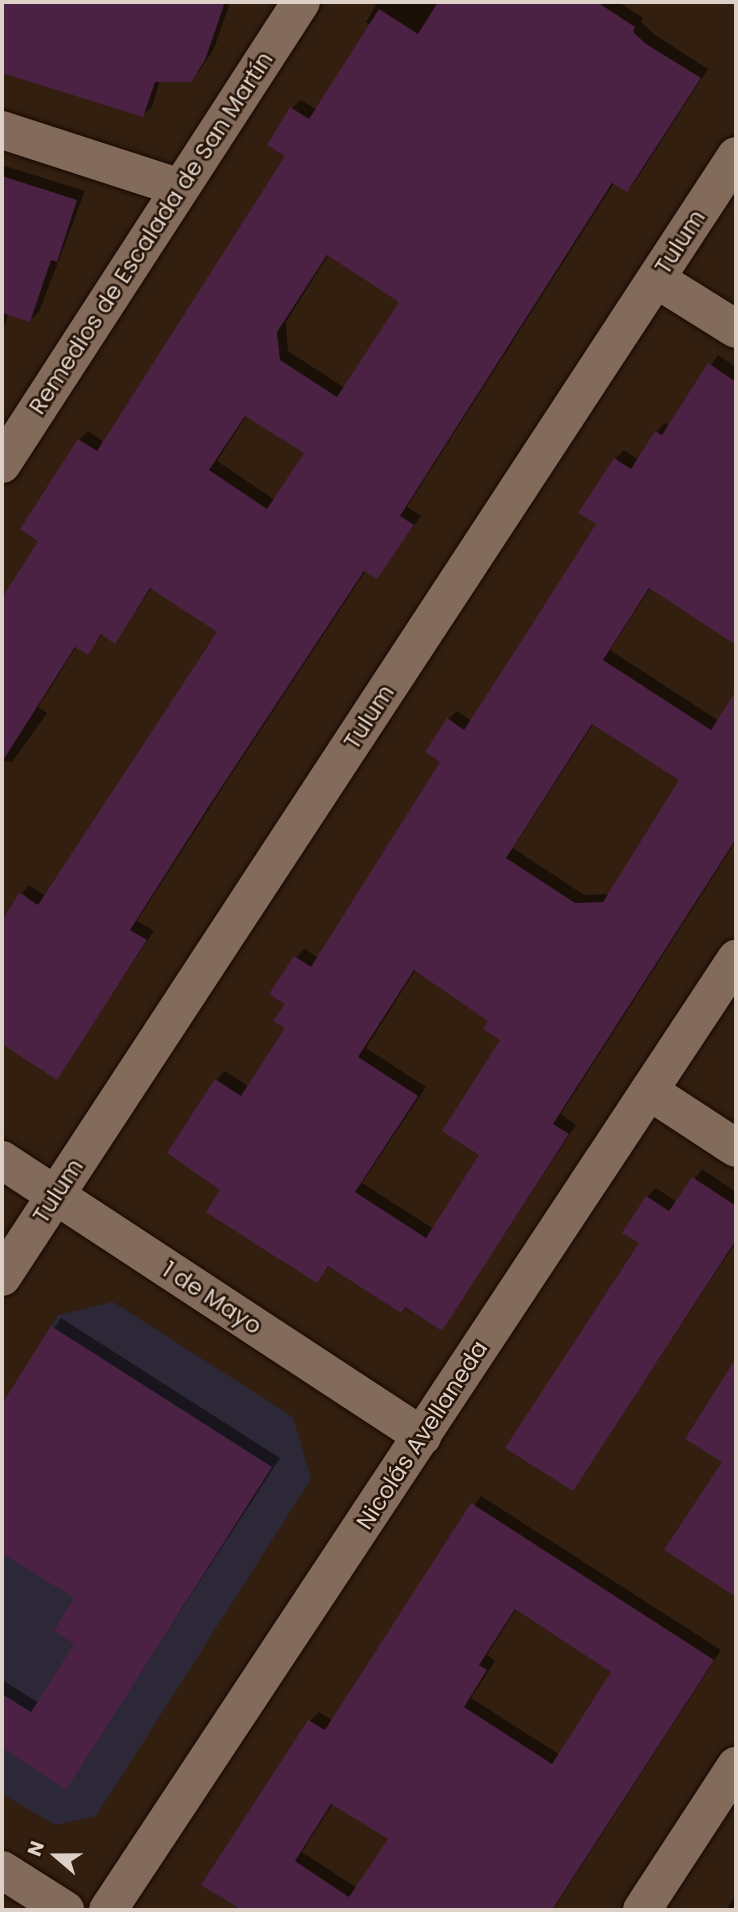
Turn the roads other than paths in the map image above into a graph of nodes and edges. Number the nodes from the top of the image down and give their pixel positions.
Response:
1 (301, 2) edge
2 (2, 130) edge
3 (736, 156) edge
4 (180, 188) junction
5 (656, 279) junction
6 (736, 329) edge
7 (2, 464) edge
8 (736, 959) edge
9 (649, 1091) junction
10 (736, 1148) edge
11 (2, 1160) edge
12 (55, 1195) junction
13 (2, 1277) edge
14 (422, 1436) junction
15 (736, 1766) edge
16 (2, 1870) edge
17 (65, 1910) edge
18 (108, 1910) edge
19 (642, 1910) edge

1 - 4 street, Remedios de Escalada de San Martín
2 - 4 street
3 - 5 street, Tulum
4 - 7 street, Remedios de Escalada de San Martín
5 - 6 street
5 - 12 street, Tulum
8 - 9 street, Nicolás Avellaneda
9 - 10 street
9 - 14 street, Nicolás Avellaneda
11 - 12 street, 1 de Mayo
12 - 13 street, Tulum
12 - 14 street, 1 de Mayo
14 - 18 street, Nicolás Avellaneda
15 - 19 street
16 - 17 street

